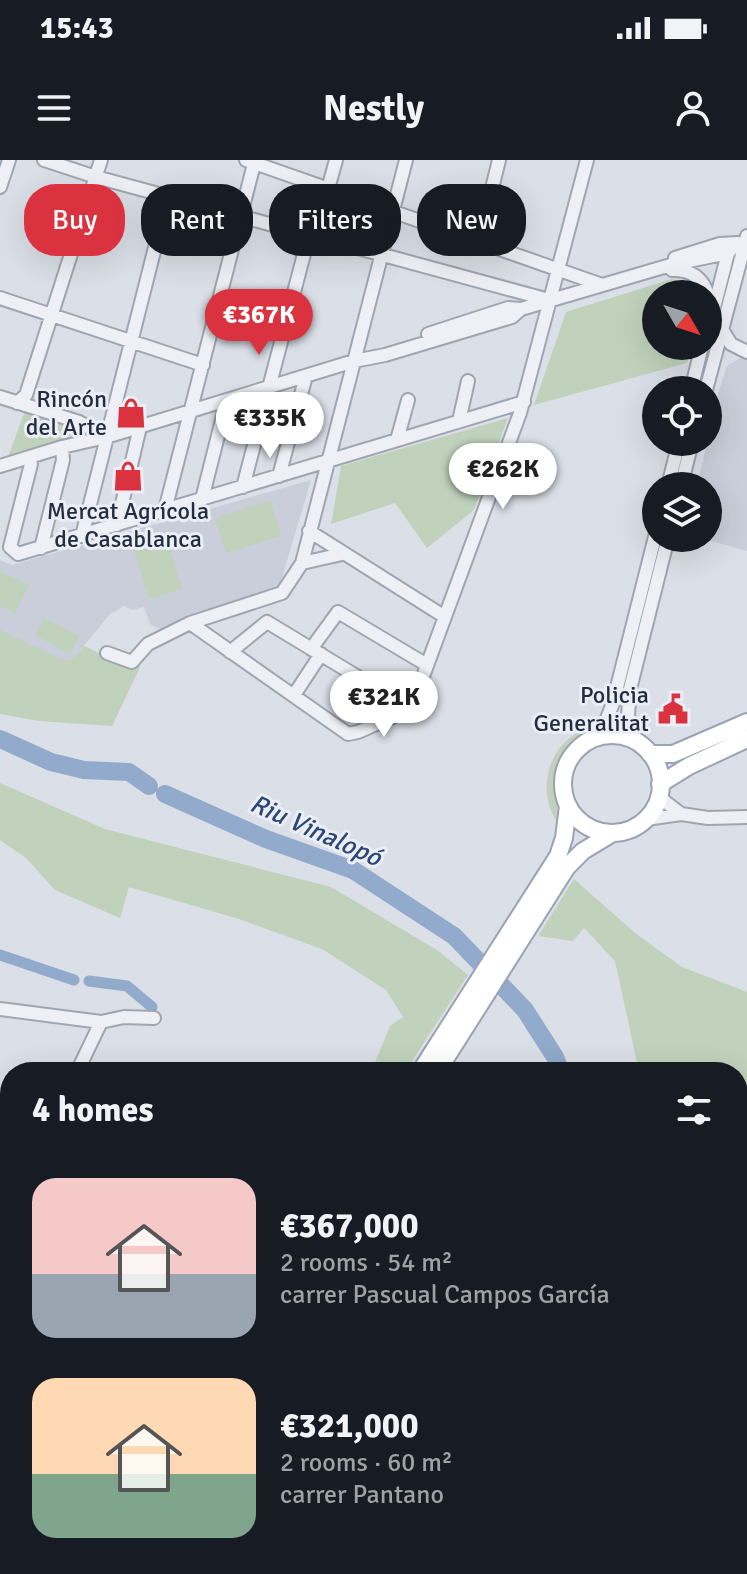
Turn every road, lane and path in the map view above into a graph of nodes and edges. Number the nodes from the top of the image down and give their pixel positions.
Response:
1 (9, 160) edge
2 (44, 160) edge
3 (101, 160) edge
4 (336, 160) edge
5 (406, 160) edge
6 (499, 160) edge
7 (587, 160) edge
8 (252, 161) edge
9 (96, 177) junction
10 (247, 184) edge
11 (314, 184) edge
12 (329, 184) edge
13 (399, 184) edge
14 (493, 184) edge
15 (0, 187) edge
16 (141, 189) edge
17 (741, 242) edge
18 (153, 256) edge
19 (231, 256) edge
20 (304, 256) edge
21 (380, 256) edge
22 (389, 256) edge
23 (523, 256) edge
24 (558, 268) junction
25 (644, 273) junction
26 (700, 280) edge
27 (602, 285) junction
28 (505, 287) junction
29 (0, 298) edge
30 (722, 298) edge
31 (722, 298) edge
32 (550, 301) junction
33 (514, 309) junction
34 (51, 313) junction
35 (722, 334) edge
36 (132, 340) junction
37 (747, 352) edge
38 (354, 361) junction
39 (203, 365) junction
40 (306, 376) junction
41 (468, 381) dead end
42 (270, 387) junction
43 (0, 397) edge
44 (227, 400) junction
45 (408, 400) dead end
46 (524, 402) junction
47 (17, 403) junction
48 (191, 411) junction
49 (459, 421) junction
50 (140, 427) junction
51 (106, 437) junction
52 (397, 440) junction
53 (63, 450) junction
54 (326, 462) junction
55 (31, 464) junction
56 (0, 466) edge
57 (0, 474) edge
58 (279, 476) junction
59 (243, 487) junction
60 (202, 499) junction
61 (165, 510) junction
62 (117, 525) junction
63 (309, 531) junction
64 (82, 536) junction
65 (41, 548) junction
66 (651, 552) edge
67 (664, 552) edge
68 (342, 554) junction
69 (302, 563) junction
70 (445, 617) junction
71 (190, 623) junction
72 (230, 652) junction
73 (316, 652) junction
74 (107, 653) dead end
75 (427, 665) junction
76 (294, 695) junction
77 (411, 709) junction
78 (747, 722) edge
79 (600, 737) junction
80 (747, 739) edge
81 (634, 741) junction
82 (650, 754) junction
83 (660, 790) junction
84 (568, 806) junction
85 (681, 814) junction
86 (747, 817) edge
87 (646, 819) junction
88 (613, 833) junction
89 (2, 1013) edge
90 (154, 1018) dead end
91 (101, 1022) junction
92 (82, 1062) edge
93 (426, 1062) edge
94 (443, 1062) edge

1 - 15 street
2 - 9 street
3 - 9 street
4 - 12 street
5 - 13 street
6 - 14 street
7 - 24 street
8 - 10 street
8 - 11 street
9 - 16 street
9 - 34 street
17 - 25 street
17 - 30 street
17 - 31 street
18 - 36 street
19 - 39 street
20 - 42 street
21 - 38 street
22 - 28 street
23 - 24 street
24 - 27 street
24 - 32 street
25 - 26 street
25 - 27 street
27 - 32 street
28 - 32 street
28 - 33 street
29 - 34 street
32 - 33 street
32 - 46 street
33 - 38 street
34 - 36 street
34 - 47 street
35 - 37 street
36 - 39 street
36 - 51 street
38 - 40 street
38 - 54 street
39 - 48 street
40 - 42 street
40 - 58 street
41 - 49 street
42 - 44 street
42 - 59 street
43 - 47 street
44 - 48 street
44 - 60 street
45 - 52 street
46 - 49 street
46 - 70 street
47 - 51 street
48 - 50 street
48 - 61 street
49 - 52 street
50 - 51 street
50 - 62 street
51 - 53 street
51 - 64 street
52 - 54 street
53 - 55 street
53 - 56 street
53 - 65 street
54 - 58 street
54 - 63 street
55 - 57 street
55 - 65 street
58 - 59 street
59 - 60 street
60 - 61 street
61 - 62 street
62 - 64 street
63 - 68 street
63 - 69 street
64 - 65 street
66 - 79 street
67 - 81 street
68 - 69 street
68 - 70 street
69 - 71 street
70 - 75 street
71 - 72 street
71 - 74 street
72 - 73 street
72 - 76 street
73 - 75 street
73 - 76 street
73 - 77 street
75 - 77 street
76 - 77 street
78 - 82 main road
79 - 81 main road
79 - 84 main road
80 - 83 main road
81 - 82 main road
82 - 83 main road
83 - 85 street
83 - 87 main road
84 - 88 main road
84 - 93 main road
85 - 86 street
85 - 87 street
87 - 88 main road
88 - 94 main road
89 - 91 street
90 - 91 street
91 - 92 street

